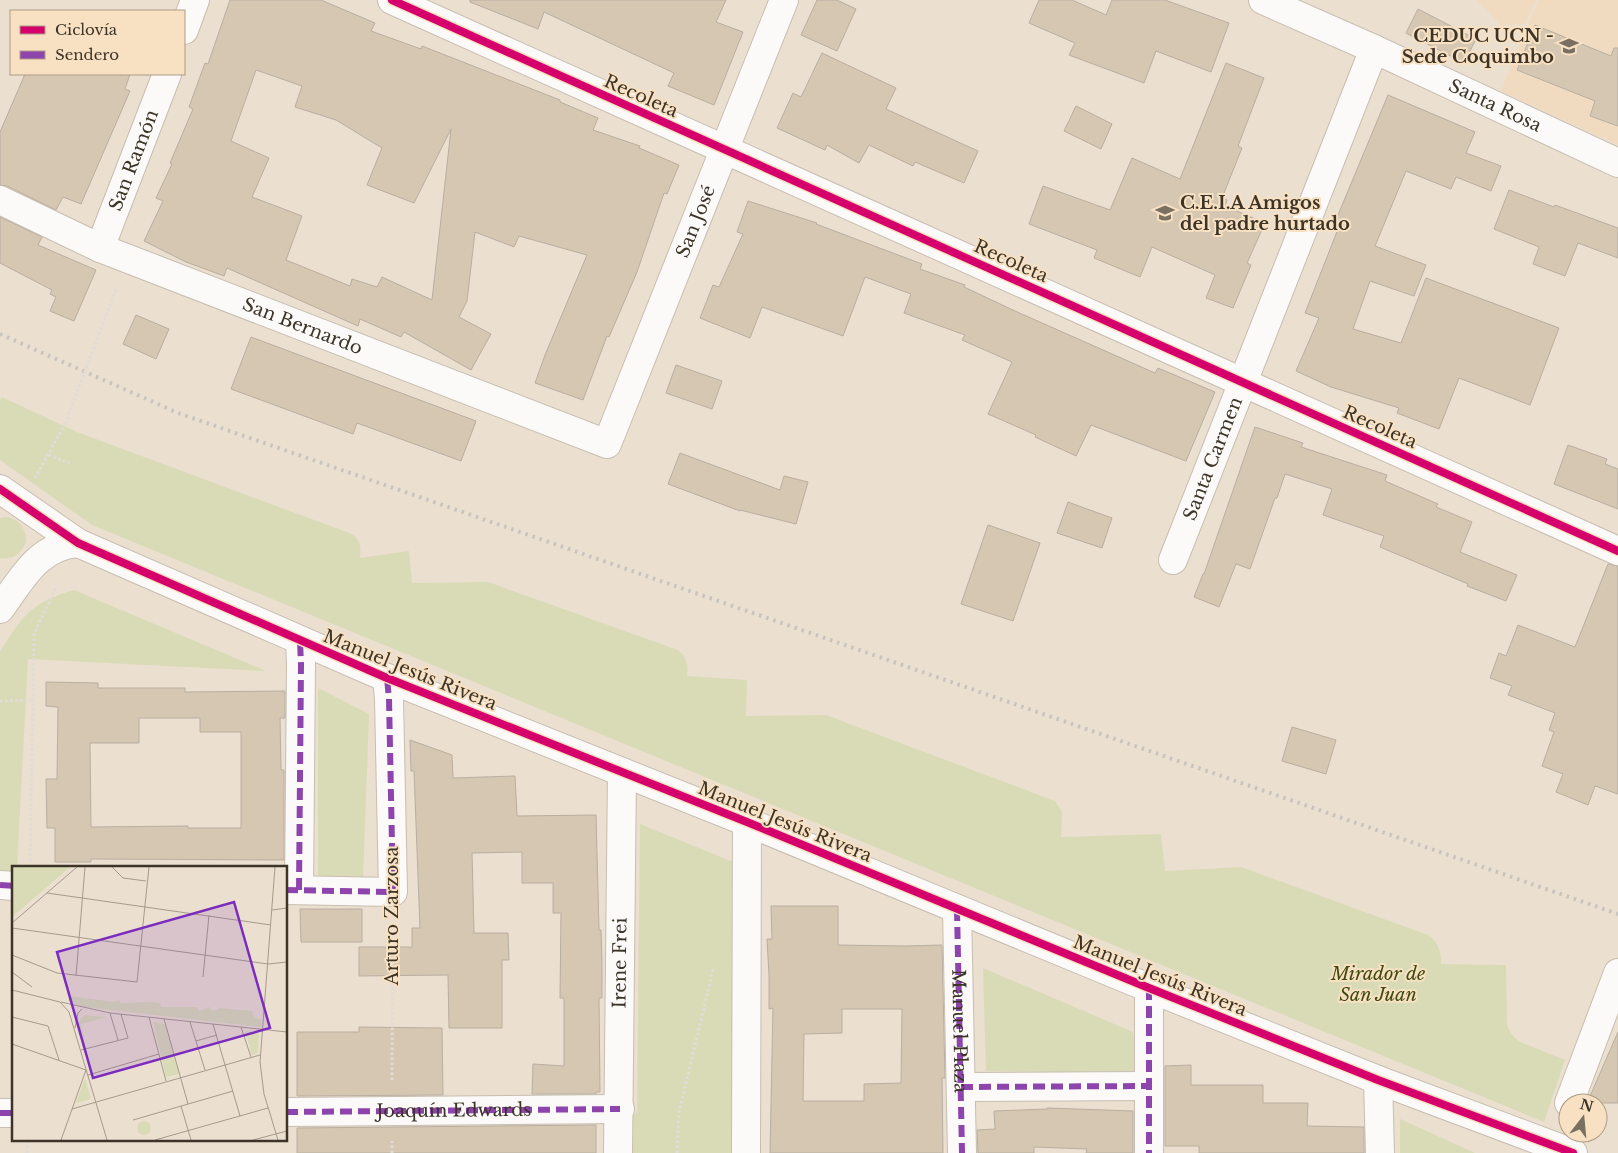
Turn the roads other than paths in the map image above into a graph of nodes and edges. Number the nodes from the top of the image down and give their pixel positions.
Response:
1 (195, 0) edge
2 (392, 0) edge
3 (784, 0) edge
4 (1262, 0) edge
5 (185, 27) edge
6 (1374, 50) junction
7 (167, 75) edge
8 (724, 150) junction
9 (1618, 163) edge
10 (0, 200) edge
11 (100, 248) junction
12 (1243, 382) junction
13 (607, 444) joint
14 (14, 499) edge
15 (78, 543) junction
16 (1618, 550) edge
17 (1173, 560) dead end
18 (36, 561) junction
19 (0, 609) edge
20 (300, 641) junction
21 (388, 678) junction
22 (622, 772) junction
23 (746, 822) junction
24 (293, 890) edge
25 (957, 909) junction
26 (1618, 973) edge
27 (1149, 988) junction
28 (1378, 1080) junction
29 (961, 1086) junction
30 (1149, 1086) junction
31 (1573, 1093) edge
32 (620, 1109) junction
33 (288, 1112) edge
34 (1559, 1150) edge
35 (618, 1153) edge
36 (746, 1153) edge
37 (962, 1153) edge
38 (1149, 1153) edge
39 (1380, 1153) edge

1 - 5 street
2 - 8 street, Recoleta
3 - 8 street, San José
4 - 6 street, Santa Rosa
6 - 9 street, Santa Rosa
6 - 12 street, Santa Carmen
7 - 11 street, San Ramón
8 - 12 street, Recoleta
8 - 13 street, San José
10 - 11 street, San Bernardo
11 - 13 street, San Bernardo
12 - 16 street, Recoleta
12 - 17 street, Santa Carmen
14 - 15 street, Manuel Jesús Rivera
14 - 18 street
15 - 18 street
15 - 20 street, Manuel Jesús Rivera
18 - 19 street
20 - 21 street, Manuel Jesús Rivera
20 - 24 street
21 - 22 street, Manuel Jesús Rivera
21 - 24 street, Arturo Zarzosa
22 - 23 street, Manuel Jesús Rivera
22 - 32 street, Irene Frei
23 - 25 street, Manuel Jesús Rivera
23 - 36 street
25 - 27 street, Manuel Jesús Rivera
25 - 29 street, Manuel Plaza
26 - 31 street
27 - 28 street, Manuel Jesús Rivera
27 - 30 street
28 - 34 street, Manuel Jesús Rivera
28 - 39 street
29 - 30 street
29 - 37 street, Manuel Plaza
30 - 38 street
32 - 33 street, Joaquín Edwards
32 - 35 street, Irene Frei

